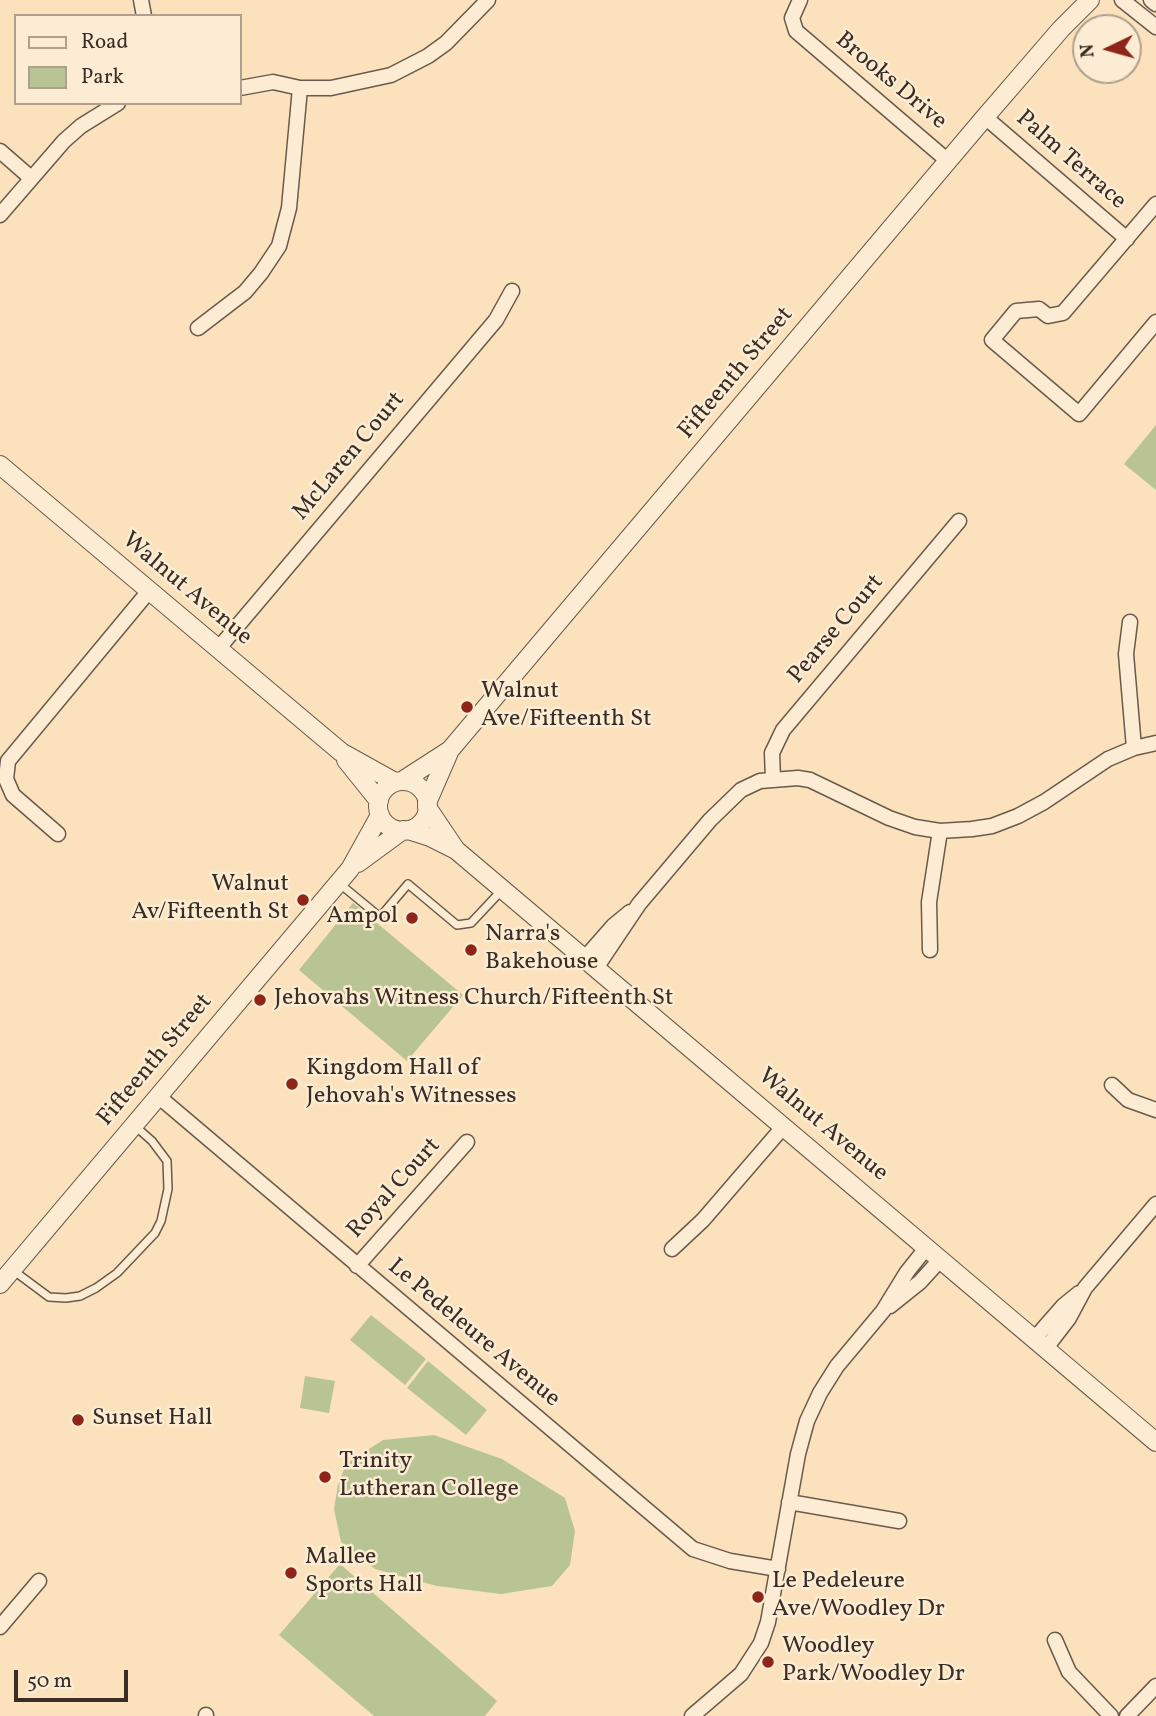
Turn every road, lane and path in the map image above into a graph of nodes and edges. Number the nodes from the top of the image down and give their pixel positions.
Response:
1 (488, 0) edge
2 (800, 0) edge
3 (1078, 0) edge
4 (1090, 0) edge
5 (1122, 0) edge
6 (1151, 0) edge
7 (1156, 4) edge
8 (1156, 27) edge
9 (1061, 29) junction
10 (242, 88) edge
11 (300, 88) junction
12 (115, 105) edge
13 (985, 117) junction
14 (0, 151) edge
15 (948, 161) junction
16 (31, 178) junction
17 (1156, 204) edge
18 (0, 215) edge
19 (1127, 239) junction
20 (512, 291) dead end
21 (1156, 322) edge
22 (198, 328) dead end
23 (0, 465) edge
24 (959, 521) dead end
25 (149, 591) junction
26 (1130, 622) dead end
27 (218, 649) junction
28 (1156, 743) edge
29 (1134, 748) junction
30 (450, 750) junction
31 (341, 752) junction
32 (773, 779) junction
33 (399, 782) junction
34 (427, 805) junction
35 (379, 808) junction
36 (406, 830) junction
37 (940, 831) junction
38 (58, 834) dead end
39 (456, 850) junction
40 (344, 876) junction
41 (502, 889) junction
42 (930, 950) dead end
43 (590, 964) junction
44 (1112, 1085) dead end
45 (158, 1096) junction
46 (1156, 1110) edge
47 (134, 1126) junction
48 (784, 1126) junction
49 (467, 1142) dead end
50 (1156, 1204) edge
51 (927, 1247) junction
52 (672, 1249) dead end
53 (940, 1260) junction
54 (357, 1266) junction
55 (4, 1276) edge
56 (883, 1311) junction
57 (1040, 1343) junction
58 (1156, 1442) edge
59 (789, 1502) junction
60 (899, 1521) dead end
61 (778, 1569) junction
62 (39, 1581) dead end
63 (0, 1627) edge
64 (1055, 1640) dead end
65 (1156, 1686) edge
66 (692, 1716) edge
67 (1111, 1716) edge
68 (1127, 1716) edge

1 - 11 street
2 - 15 street, Brooks Drive
3 - 9 street, Fifteenth Street
4 - 9 street, Fifteenth Street
5 - 8 street
6 - 7 street
9 - 13 street, Fifteenth Street
10 - 11 street
11 - 22 street
12 - 16 street
13 - 15 street, Fifteenth Street
13 - 19 street, Palm Terrace
14 - 16 street
15 - 30 street, Fifteenth Street
16 - 18 street
17 - 19 street, Palm Terrace
19 - 21 street, Palm Terrace
20 - 27 street, McLaren Court
23 - 25 street, Walnut Avenue
24 - 32 street, Pearse Court
25 - 27 street, Walnut Avenue
25 - 38 street
26 - 29 street
27 - 31 street, Walnut Avenue
28 - 29 street
29 - 37 street
30 - 33 street, Fifteenth Street
30 - 34 street, Fifteenth Street
31 - 33 street, Walnut Avenue
31 - 35 street, Walnut Avenue
32 - 37 street
32 - 43 street
33 - 34 street
33 - 35 street
34 - 36 street
34 - 39 street, Walnut Avenue
35 - 36 street
35 - 40 street, Fifteenth Street
36 - 39 street, Walnut Avenue
36 - 40 street, Fifteenth Street
37 - 42 street
39 - 41 street, Walnut Avenue
40 - 41 lane
40 - 45 street, Fifteenth Street
41 - 43 street, Walnut Avenue
43 - 48 street, Walnut Avenue
44 - 46 street
45 - 47 street, Fifteenth Street
45 - 54 street, Le Pedeleure Avenue
47 - 55 street, Fifteenth Street
47 - 55 lane
48 - 51 street, Walnut Avenue
48 - 52 street
49 - 54 street, Royal Court
50 - 57 street
51 - 53 street, Walnut Avenue
51 - 56 street
53 - 56 street
53 - 57 street, Walnut Avenue
54 - 61 street, Le Pedeleure Avenue
56 - 59 street
57 - 58 street, Walnut Avenue
59 - 60 street
59 - 61 street
61 - 66 street
62 - 63 street
64 - 67 street
65 - 68 street

